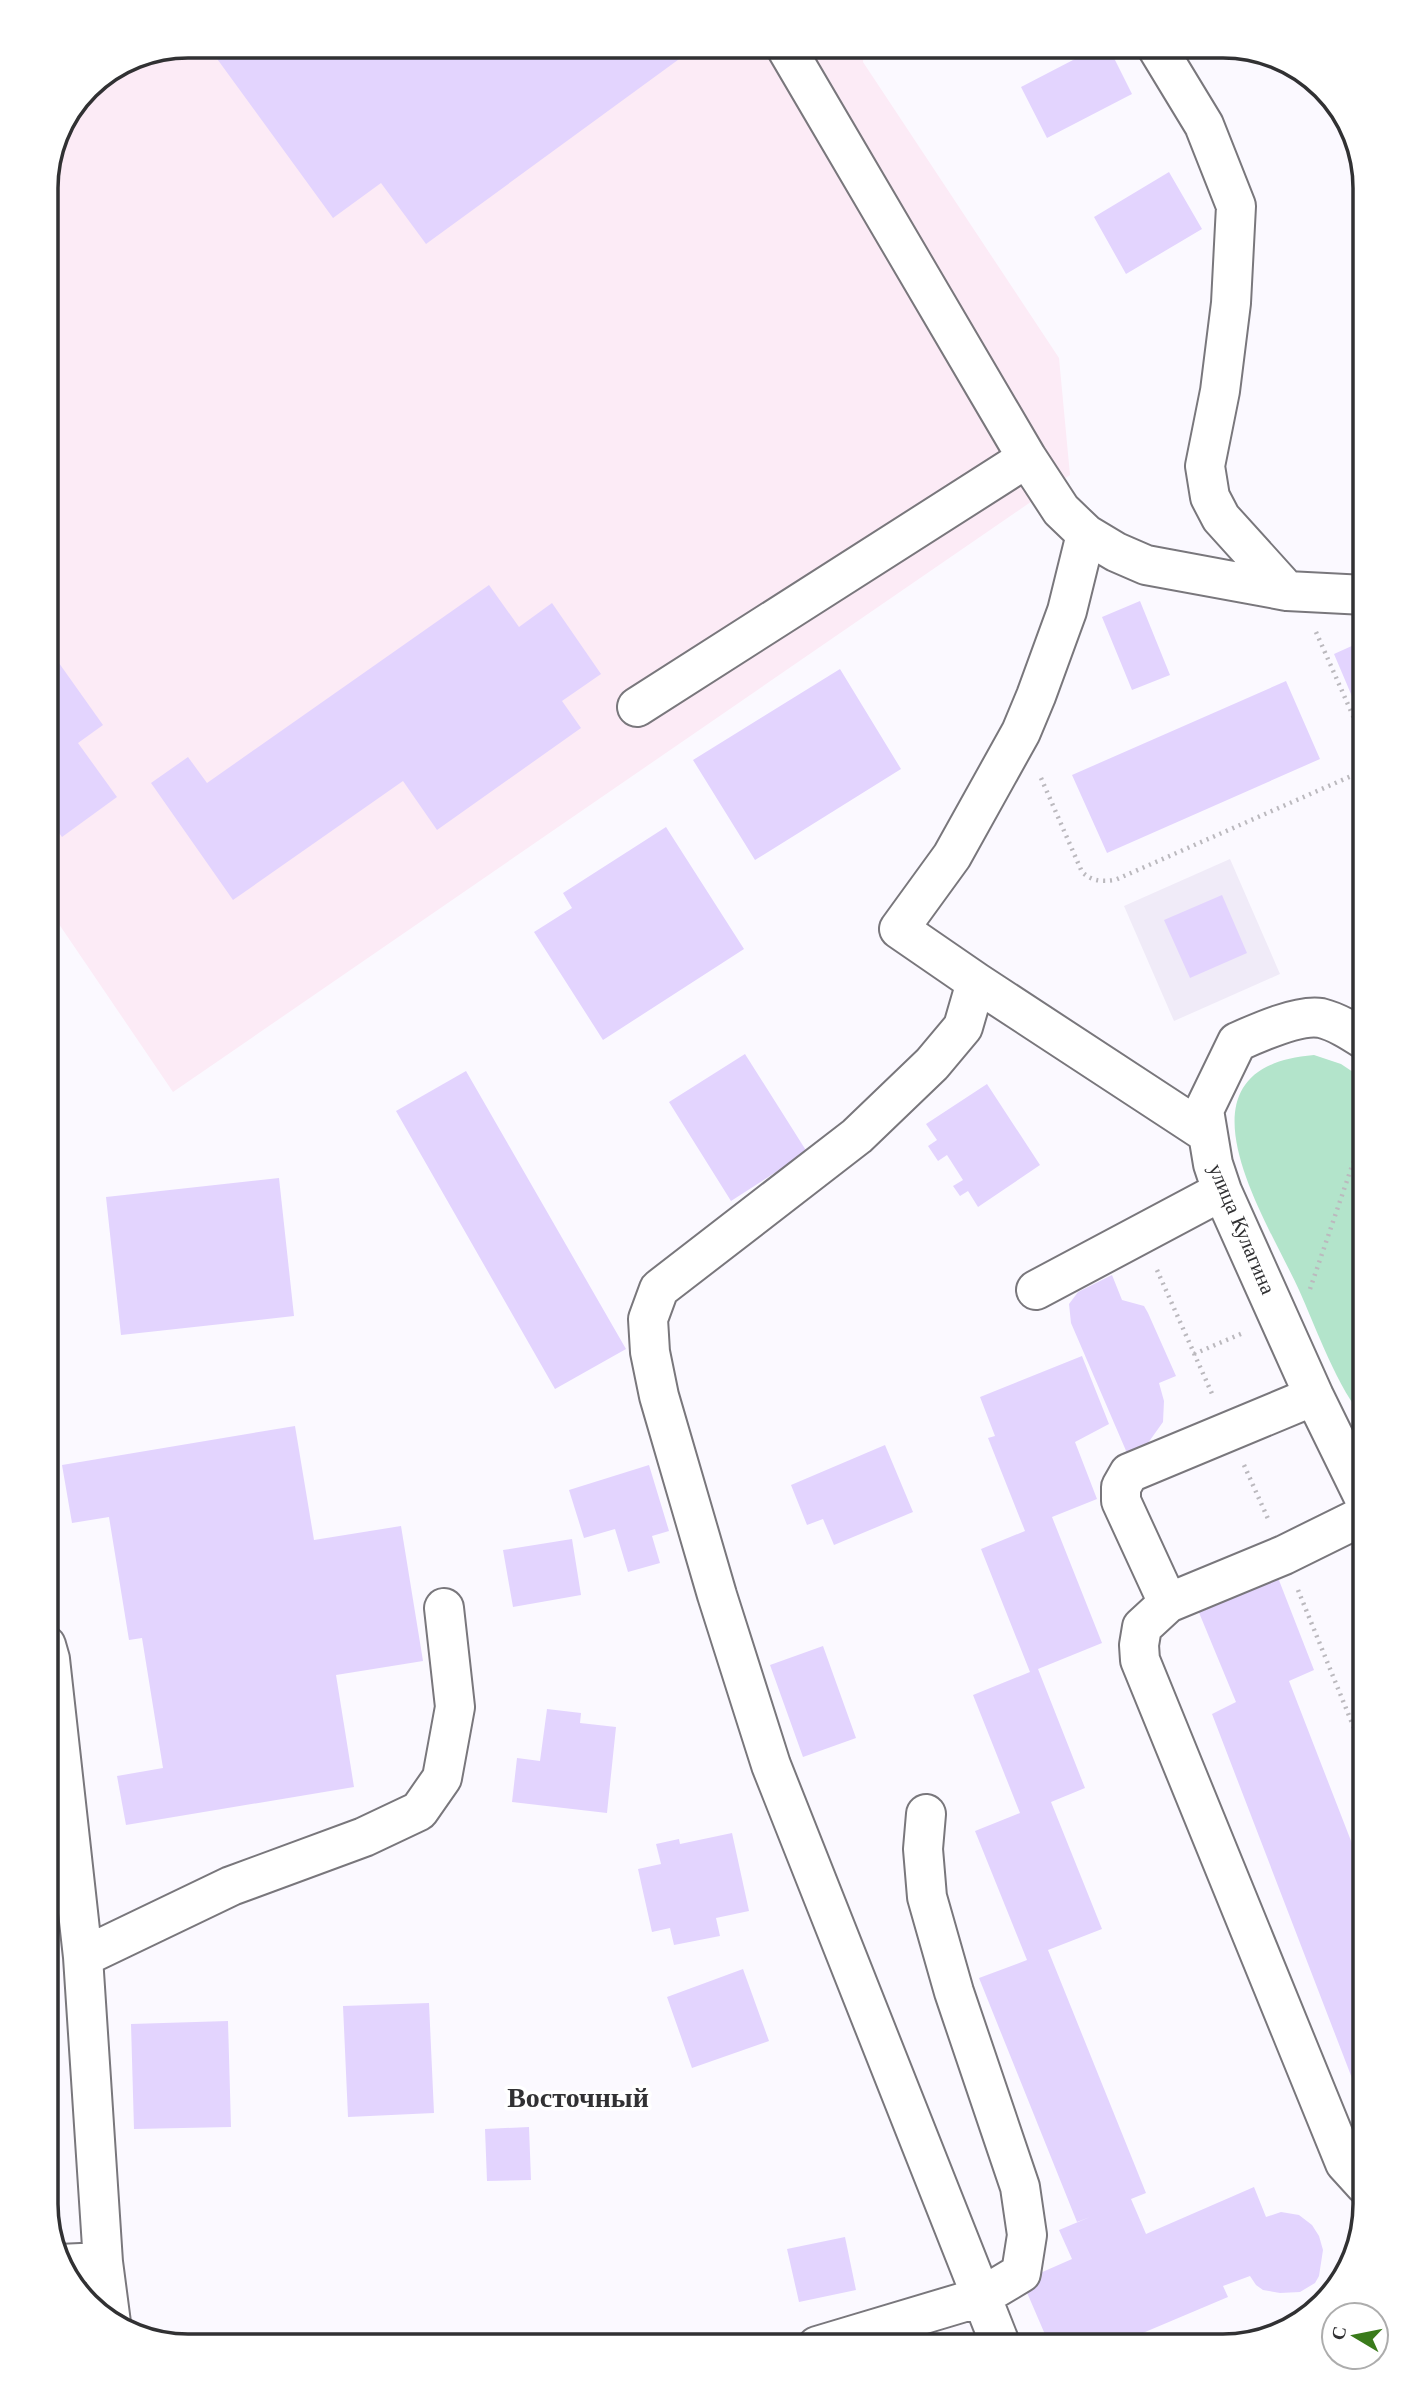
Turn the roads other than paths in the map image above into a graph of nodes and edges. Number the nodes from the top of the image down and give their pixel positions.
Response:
1 (792, 58) edge
2 (1163, 58) edge
3 (1027, 458) junction
4 (1086, 534) junction
5 (1293, 592) junction
6 (1353, 594) edge
7 (637, 707) dead end
8 (976, 982) junction
9 (1353, 1032) edge
10 (1208, 1134) junction
11 (1222, 1191) junction
12 (1036, 1290) dead end
13 (1314, 1396) junction
14 (1353, 1474) edge
15 (1353, 1522) edge
16 (1168, 1603) junction
17 (444, 1608) dead end
18 (58, 1731) edge
19 (926, 1814) dead end
20 (83, 1957) junction
21 (1353, 2171) edge
22 (103, 2262) junction
23 (72, 2263) edge
24 (981, 2297) junction
25 (109, 2307) edge
26 (857, 2334) edge
27 (996, 2334) edge

1 - 3 street
2 - 5 street
3 - 4 street
3 - 7 street
4 - 5 street
4 - 8 street
5 - 6 street
8 - 10 street
8 - 24 street
9 - 10 street, улица Кулагина
10 - 11 street, улица Кулагина
11 - 12 street
11 - 13 street, улица Кулагина
13 - 14 street, улица Кулагина
13 - 16 street
15 - 16 street
16 - 21 street
17 - 20 street
18 - 20 street
19 - 24 street
20 - 22 street
22 - 23 street
22 - 25 street
24 - 26 street
24 - 27 street

